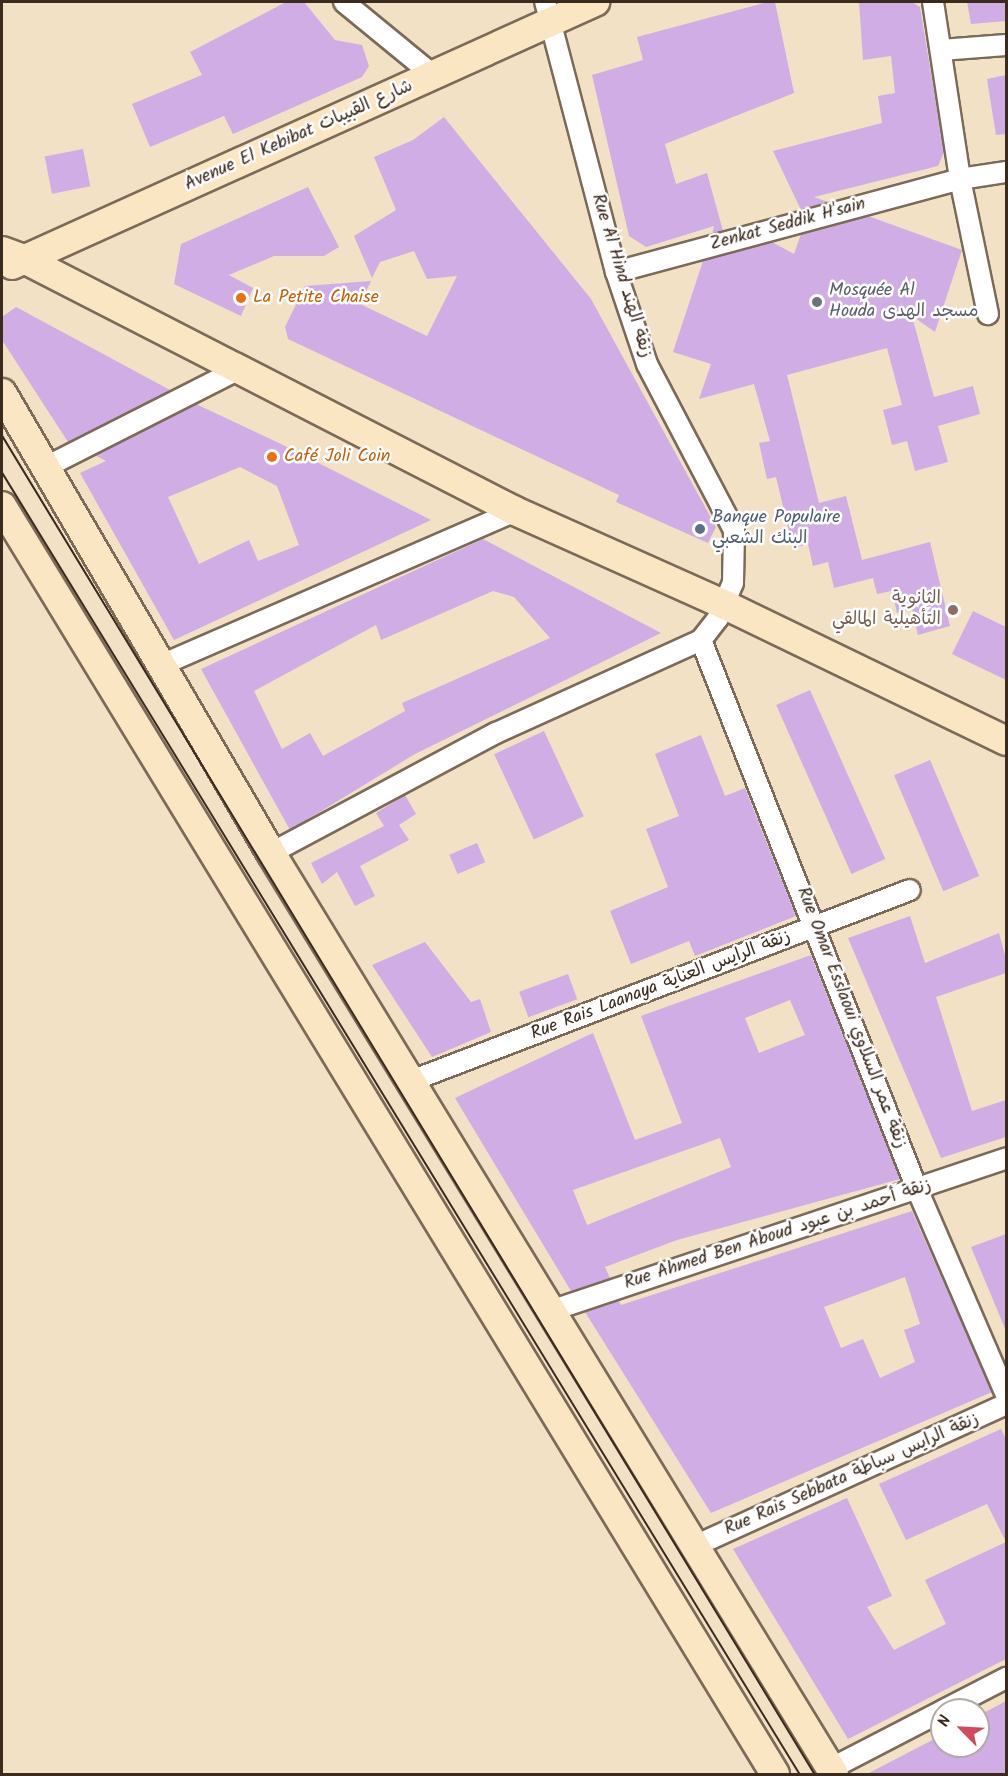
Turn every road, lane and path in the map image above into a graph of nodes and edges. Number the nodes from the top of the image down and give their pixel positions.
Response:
1 (344, 2) edge
2 (595, 2) edge
3 (933, 2) edge
4 (549, 13) edge
5 (1006, 45) edge
6 (941, 50) junction
7 (433, 75) junction
8 (1006, 172) edge
9 (960, 179) junction
10 (9, 260) edge
11 (616, 272) junction
12 (988, 314) dead end
13 (237, 370) junction
14 (2, 393) edge
15 (44, 468) junction
16 (2, 506) edge
17 (515, 511) junction
18 (725, 605) junction
19 (700, 640) junction
20 (159, 666) junction
21 (1006, 741) edge
22 (271, 853) junction
23 (910, 890) dead end
24 (817, 927) junction
25 (411, 1081) junction
26 (1006, 1158) edge
27 (917, 1190) junction
28 (550, 1311) junction
29 (1006, 1395) edge
30 (1006, 1404) edge
31 (697, 1545) junction
32 (1006, 1678) edge
33 (968, 1698) edge
34 (930, 1718) edge
35 (832, 1772) edge
36 (775, 1774) edge

1 - 7 street
2 - 4 main road, Avenue El Kebibat شارع القبيبات
3 - 6 street
4 - 7 main road, Avenue El Kebibat شارع القبيبات
4 - 11 street, Rue Al Hind زنقة الهند
5 - 6 street
6 - 9 street
7 - 10 main road, Avenue El Kebibat شارع القبيبات
8 - 9 street, Zenkat Seddik H'sain
9 - 11 street, Zenkat Seddik H'sain
9 - 12 street
10 - 13 main road
11 - 18 street, Rue Al Hind زنقة الهند
13 - 15 street
13 - 17 main road
14 - 15 main road
15 - 20 main road
16 - 36 main road
17 - 18 main road
17 - 20 street
18 - 19 street
18 - 21 main road
19 - 22 street
19 - 24 street, Rue Omar Esslaoui زنقة عمر السلاوي
20 - 22 main road
22 - 25 main road
23 - 24 street, Rue Rais Laanaya زنقة الرايس العناية
24 - 25 street, Rue Rais Laanaya زنقة الرايس العناية
24 - 27 street, Rue Omar Esslaoui زنقة عمر السلاوي
25 - 28 main road
26 - 27 street, Rue Ahmed Ben Aboud زنقة أحمد بن عبود
27 - 28 street, Rue Ahmed Ben Aboud زنقة أحمد بن عبود
27 - 29 street, Rue Omar Esslaoui زنقة عمر السلاوي
28 - 31 main road
30 - 31 street, Rue Rais Sebbata زنقة الرايس سباطة
31 - 35 main road
32 - 33 street
34 - 35 street

